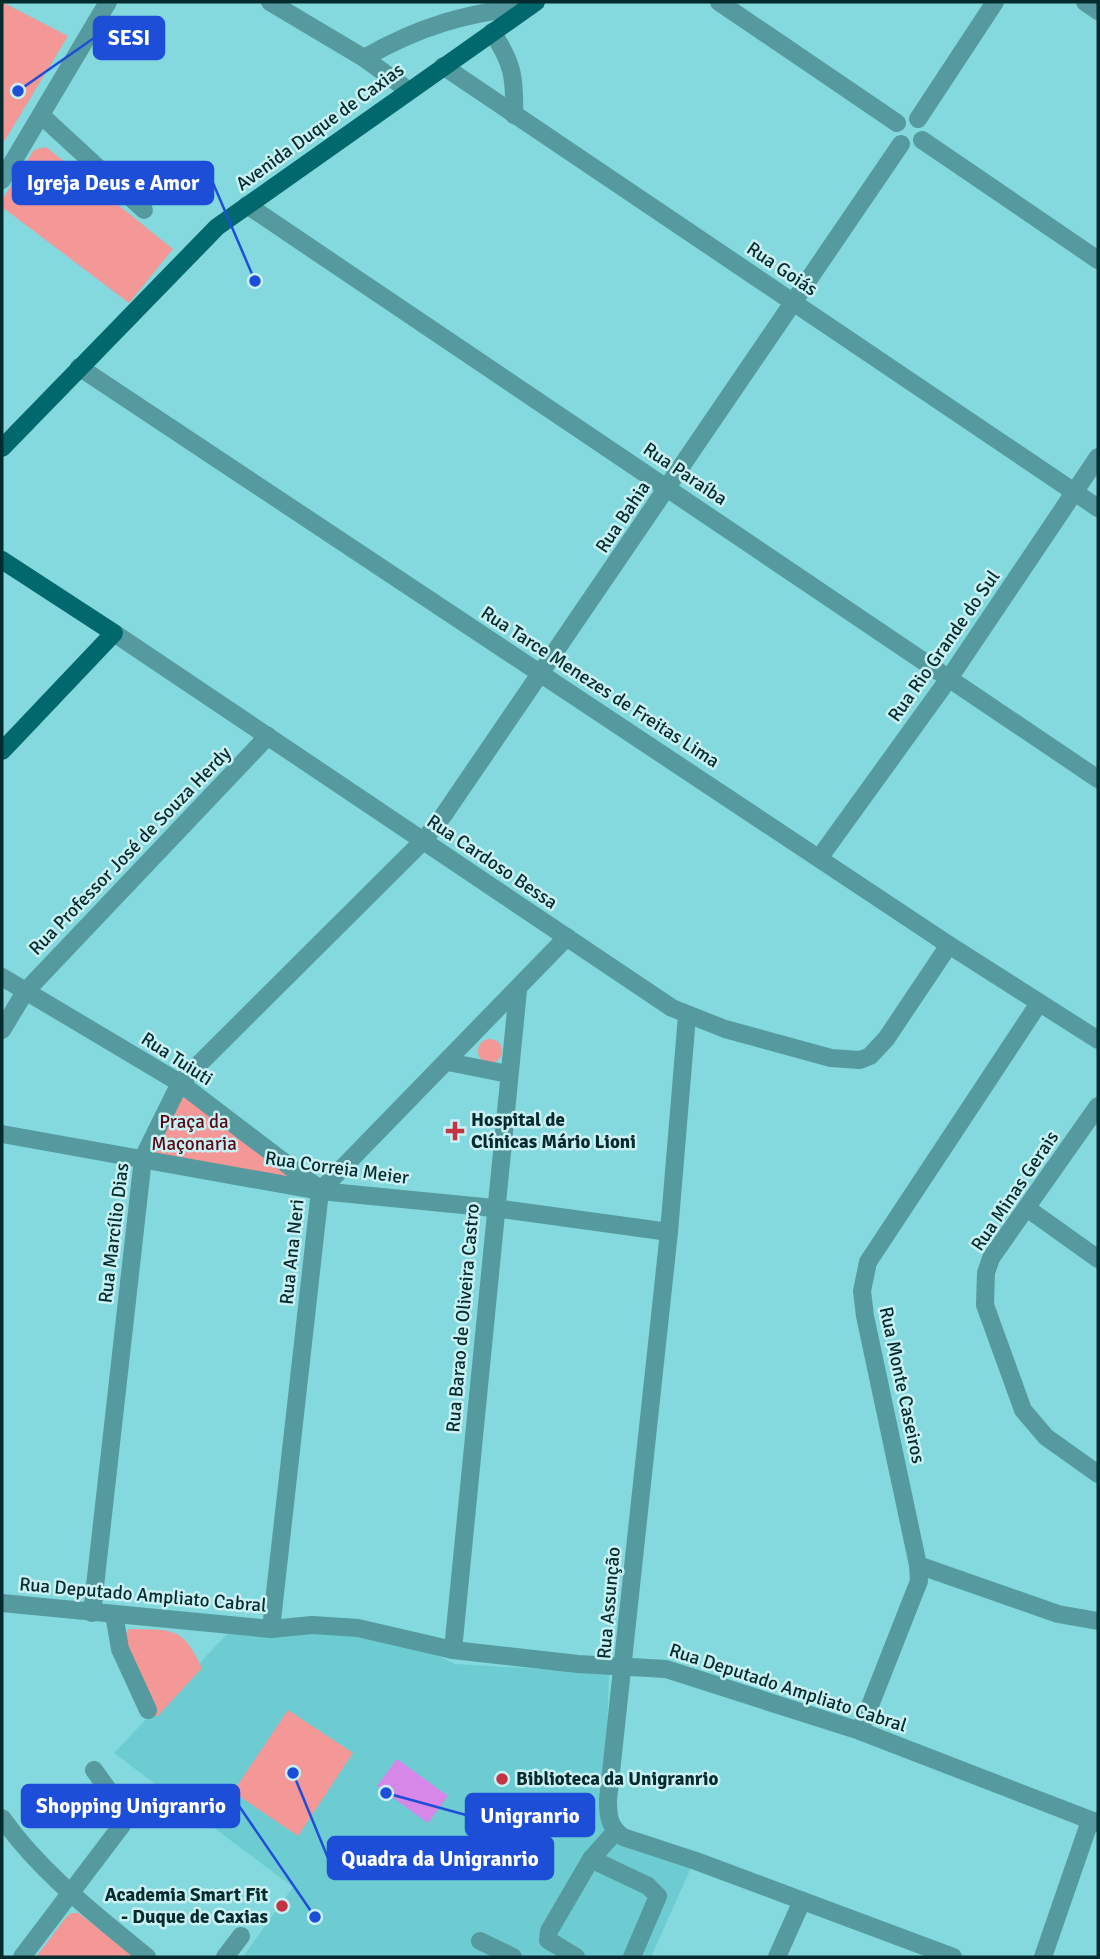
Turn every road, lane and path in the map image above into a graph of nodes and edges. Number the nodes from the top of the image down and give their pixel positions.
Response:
1 (108, 2) edge
2 (271, 2) edge
3 (719, 2) edge
4 (995, 2) edge
5 (1085, 2) edge
6 (533, 4) edge
7 (1098, 11) edge
8 (492, 32) junction
9 (364, 58) junction
10 (443, 66) junction
11 (408, 90) junction
12 (514, 115) junction
13 (42, 116) junction
14 (918, 119) junction
15 (897, 123) junction
16 (922, 140) junction
17 (901, 144) junction
18 (2, 180) edge
19 (247, 205) junction
20 (144, 210) dead end
21 (1098, 260) edge
22 (791, 301) junction
23 (79, 367) junction
24 (2, 448) edge
25 (1098, 457) edge
26 (668, 488) junction
27 (1074, 492) junction
28 (1098, 508) edge
29 (2, 560) edge
30 (114, 633) junction
31 (540, 674) junction
32 (950, 677) junction
33 (268, 736) junction
34 (2, 751) edge
35 (1098, 779) edge
36 (423, 841) junction
37 (821, 857) junction
38 (567, 937) junction
39 (949, 945) junction
40 (2, 977) edge
41 (518, 990) junction
42 (24, 992) junction
43 (1039, 1003) junction
44 (687, 1017) junction
45 (2, 1030) edge
46 (1098, 1040) edge
47 (448, 1062) junction
48 (508, 1074) junction
49 (180, 1083) junction
50 (1098, 1106) edge
51 (2, 1134) edge
52 (143, 1158) junction
53 (320, 1191) junction
54 (494, 1208) junction
55 (1028, 1209) junction
56 (669, 1232) junction
57 (1098, 1259) edge
58 (1098, 1474) edge
59 (918, 1565) junction
60 (2, 1603) edge
61 (92, 1612) junction
62 (114, 1614) junction
63 (1098, 1620) edge
64 (271, 1629) junction
65 (453, 1650) junction
66 (624, 1665) junction
67 (148, 1710) dead end
68 (860, 1731) junction
69 (94, 1770) dead end
70 (2, 1818) edge
71 (1094, 1822) edge
72 (615, 1832) junction
73 (591, 1859) junction
74 (70, 1894) junction
75 (802, 1901) junction
76 (241, 1936) dead end
77 (480, 1941) dead end
78 (22, 1957) edge
79 (147, 1957) edge
80 (225, 1957) edge
81 (513, 1957) edge
82 (576, 1957) edge
83 (632, 1957) edge
84 (777, 1957) edge
85 (953, 1957) edge
86 (1043, 1957) edge

1 - 13 street
2 - 9 street
3 - 15 street
4 - 14 street
5 - 7 street
6 - 8 main road, Avenida Duque de Caxias
6 - 9 street, Avenida Duque de Caxias
8 - 10 main road, Avenida Duque de Caxias
8 - 12 street
9 - 11 street
10 - 11 main road, Avenida Duque de Caxias
10 - 12 street, Rua Goiás
11 - 19 main road, Avenida Duque de Caxias
12 - 22 street, Rua Goiás
13 - 18 street
13 - 20 street
14 - 15 street
14 - 16 street
15 - 17 street
16 - 17 street
16 - 21 street
17 - 22 street, Rua Bahia
19 - 23 main road, Avenida Duque de Caxias
19 - 26 street, Rua Paraíba
22 - 26 street, Rua Bahia
22 - 27 street, Rua Goiás
23 - 24 main road, Avenida Duque de Caxias
23 - 31 street, Rua Tarce Menezes de Freitas Lima
25 - 27 street, Rua Rio Grande do Sul
26 - 31 street, Rua Bahia
26 - 32 street, Rua Paraíba
27 - 28 street, Rua Goiás
27 - 32 street, Rua Rio Grande do Sul
29 - 30 main road, Rua Cardoso Bessa
30 - 33 street, Rua Cardoso Bessa
30 - 34 main road
31 - 36 street, Rua Bahia
31 - 37 street, Rua Tarce Menezes de Freitas Lima
32 - 35 street, Rua Paraíba
32 - 37 street, Rua Rio Grande do Sul
33 - 36 street, Rua Cardoso Bessa
33 - 42 street, Rua Professor José de Souza Herdy
36 - 38 street, Rua Cardoso Bessa
36 - 49 street, Rua Marcílio Dias
37 - 39 street, Rua Tarce Menezes de Freitas Lima
38 - 41 street, Rua Ana Neri
38 - 44 street, Rua Cardoso Bessa
39 - 43 street, Rua Tarce Menezes de Freitas Lima
39 - 44 street, Rua Cardoso Bessa
40 - 42 street, Rua Tuiuti
41 - 47 street, Rua Ana Neri
41 - 48 street, Rua Barao de Oliveira Castro
42 - 45 street, Rua Professor José de Souza Herdy
42 - 49 street, Rua Tuiuti
43 - 46 street, Rua Tarce Menezes de Freitas Lima
43 - 59 street, Rua Monte Caseiros
44 - 56 street, Rua Assunção
47 - 48 street
47 - 53 street, Rua Ana Neri
48 - 54 street, Rua Barao de Oliveira Castro
49 - 52 street, Rua Marcílio Dias
49 - 53 street, Rua Tuiuti
50 - 55 street, Rua Minas Gerais
51 - 52 street, Rua Correia Meier
52 - 53 street, Rua Correia Meier
52 - 61 street, Rua Marcílio Dias
53 - 54 street, Rua Correia Meier
53 - 64 street, Rua Ana Neri
54 - 56 street, Rua Correia Meier
54 - 65 street, Rua Barao de Oliveira Castro
55 - 57 street
55 - 58 street, Rua Minas Gerais
56 - 66 street, Rua Assunção
59 - 63 street
59 - 68 street, Rua Monte Caseiros
60 - 61 street, Rua Deputado Ampliato Cabral
61 - 62 street, Rua Deputado Ampliato Cabral
62 - 64 street, Rua Deputado Ampliato Cabral
62 - 67 street
64 - 65 street, Rua Deputado Ampliato Cabral
65 - 66 street, Rua Deputado Ampliato Cabral
66 - 68 street, Rua Deputado Ampliato Cabral
66 - 72 street, Rua Assunção
68 - 71 street, Rua Deputado Ampliato Cabral
69 - 74 street
70 - 74 street
71 - 86 street
72 - 73 street
72 - 75 street
73 - 82 street
73 - 83 street
74 - 78 street
74 - 79 street
75 - 84 street
75 - 85 street
76 - 80 street
77 - 81 street

